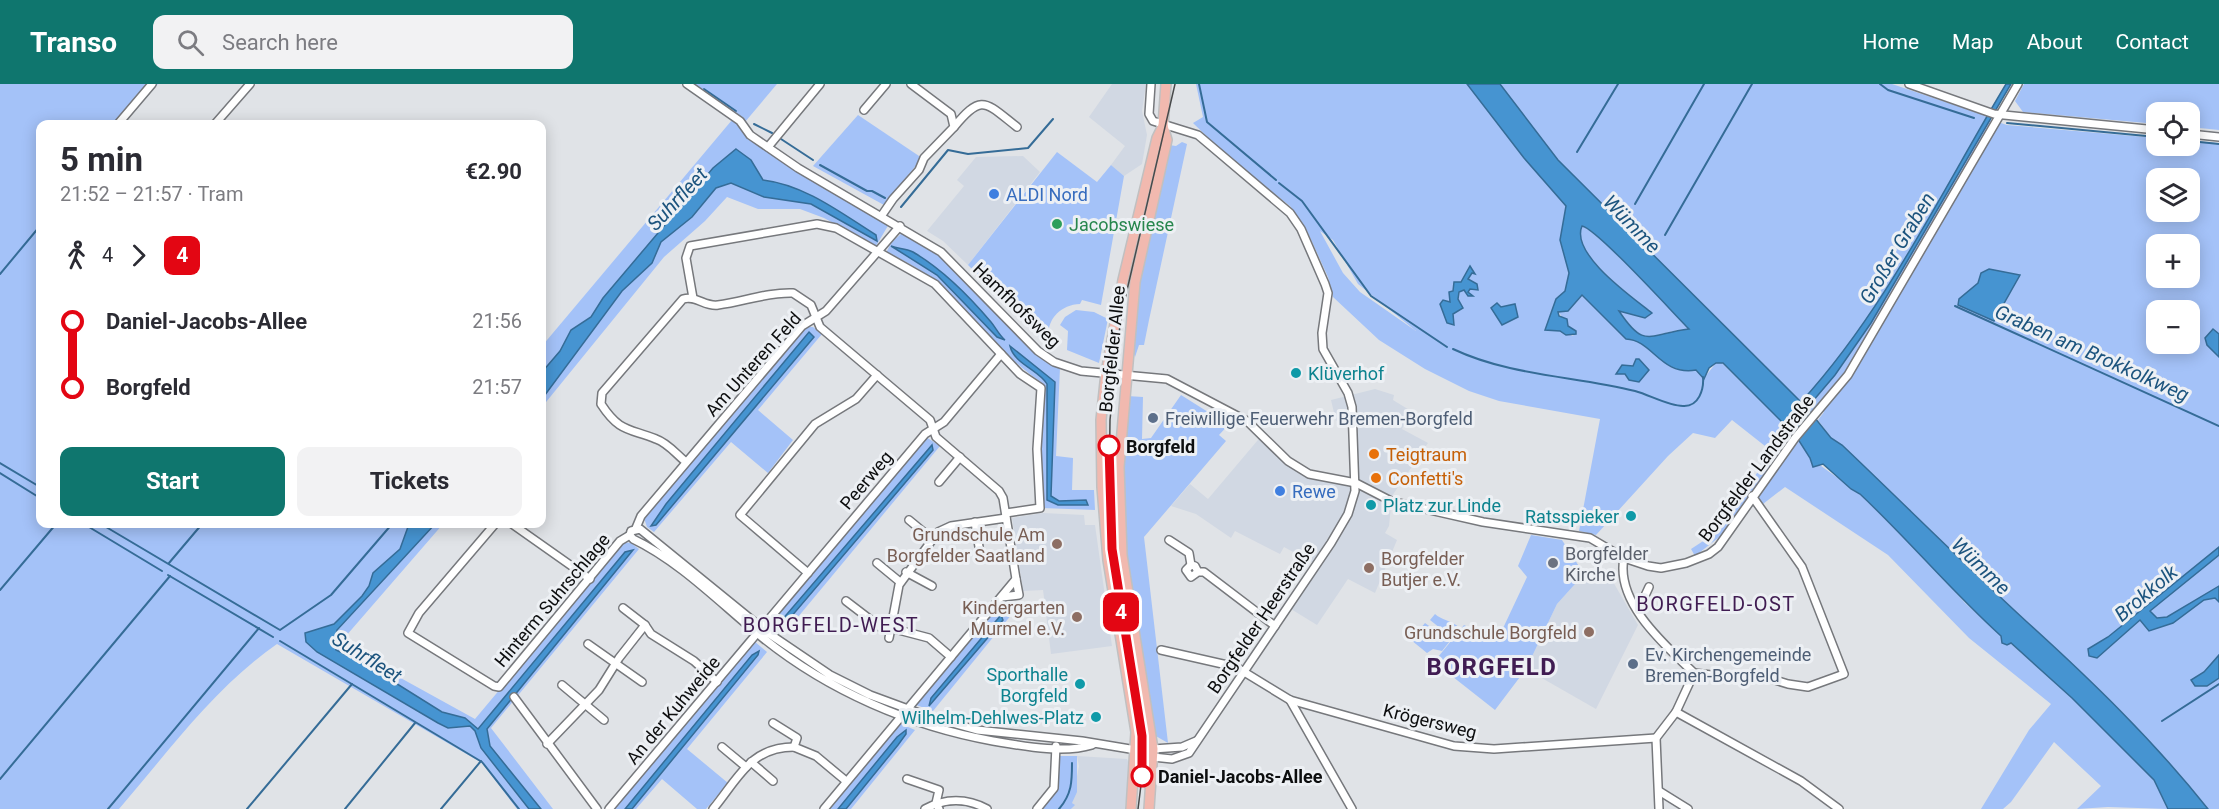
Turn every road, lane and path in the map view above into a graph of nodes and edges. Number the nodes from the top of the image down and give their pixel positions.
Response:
1 (152, 84) edge
2 (250, 84) edge
3 (687, 84) edge
4 (820, 84) edge
5 (886, 84) edge
6 (911, 84) edge
7 (1151, 84) edge
8 (1166, 84) edge
9 (1908, 84) edge
10 (2018, 84) edge
11 (864, 110) dead end
12 (1994, 114) junction
13 (121, 120) edge
14 (218, 120) edge
15 (1163, 126) junction
16 (954, 127) junction
17 (1017, 127) dead end
18 (2146, 129) edge
19 (2200, 135) edge
20 (2219, 137) edge
21 (768, 147) junction
22 (882, 215) junction
23 (900, 226) junction
24 (877, 252) junction
25 (693, 298) junction
26 (816, 316) junction
27 (1001, 354) junction
28 (1106, 373) junction
29 (1125, 374) junction
30 (877, 375) junction
31 (933, 429) junction
32 (960, 457) junction
33 (687, 462) junction
34 (939, 482) dead end
35 (1356, 483) junction
36 (1752, 496) junction
37 (1006, 515) junction
38 (909, 520) dead end
39 (975, 522) junction
40 (492, 528) edge
41 (518, 528) edge
42 (636, 528) junction
43 (630, 535) junction
44 (932, 539) junction
45 (1169, 540) dead end
46 (980, 553) dead end
47 (1624, 558) junction
48 (877, 563) dead end
49 (906, 572) junction
50 (808, 573) junction
51 (590, 579) junction
52 (1016, 579) junction
53 (900, 582) junction
54 (932, 586) dead end
55 (1649, 587) dead end
56 (1002, 597) junction
57 (846, 601) dead end
58 (1635, 605) junction
59 (623, 608) dead end
60 (645, 625) junction
61 (1275, 626) junction
62 (891, 628) junction
63 (759, 631) junction
64 (889, 638) dead end
65 (588, 644) dead end
66 (1161, 650) dead end
67 (951, 657) junction
68 (615, 663) junction
69 (1245, 671) junction
70 (1694, 673) junction
71 (642, 682) dead end
72 (717, 682) junction
73 (562, 685) dead end
74 (514, 697) dead end
75 (1290, 700) junction
76 (583, 704) junction
77 (1676, 712) junction
78 (905, 713) junction
79 (604, 720) dead end
80 (773, 723) dead end
81 (1656, 738) junction
82 (1199, 740) junction
83 (547, 744) junction
84 (1056, 744) junction
85 (722, 747) dead end
86 (794, 747) junction
87 (1136, 750) junction
88 (1153, 753) junction
89 (748, 764) junction
90 (907, 779) dead end
91 (773, 781) dead end
92 (846, 781) junction
93 (1659, 791) junction
94 (938, 806) edge
95 (715, 808) edge
96 (597, 809) edge
97 (609, 809) edge
98 (824, 809) edge
99 (925, 809) edge
100 (987, 809) edge
101 (1037, 809) edge
102 (1131, 809) edge
103 (1149, 809) edge
104 (1352, 809) edge
105 (1659, 809) edge
106 (1688, 809) edge
107 (1839, 809) edge

1 - 13 street
2 - 14 street
3 - 21 street, Hamfhofsweg
4 - 21 street
5 - 11 street
6 - 16 street
7 - 15 street
8 - 15 main road, Borgfelder Allee
9 - 12 street
10 - 12 street, Borgfelder Landstraße
12 - 18 street
12 - 36 street, Borgfelder Landstraße
15 - 28 main road, Borgfelder Allee
15 - 29 main road, Borgfelder Allee
15 - 35 street, Borgfelder Heerstraße
16 - 17 street
16 - 22 street
19 - 20 street
21 - 22 street, Hamfhofsweg
22 - 23 street, Hamfhofsweg
23 - 24 street, Am Unteren Feld
23 - 28 street, Hamfhofsweg
24 - 25 street
24 - 26 street, Am Unteren Feld
24 - 27 street
25 - 26 street
25 - 33 street
26 - 30 street
26 - 33 street, Am Unteren Feld
27 - 31 street, Peerweg
27 - 37 street
28 - 29 street, Hamfhofsweg
28 - 87 main road, Borgfelder Allee
29 - 35 street, Hamfhofsweg
29 - 88 main road, Borgfelder Allee
30 - 31 street
30 - 50 street
31 - 32 street
31 - 50 street, Peerweg
32 - 34 street
32 - 37 street
33 - 42 street, Am Unteren Feld
35 - 47 street, Borgfelder Landstraße
35 - 61 street, Borgfelder Heerstraße
36 - 47 street, Borgfelder Landstraße
36 - 70 street
37 - 39 street
37 - 52 street
38 - 44 street
39 - 44 street
39 - 46 street
40 - 51 street, Hinterm Suhrschlage
41 - 51 street
42 - 43 street
42 - 63 street
43 - 51 street, Hinterm Suhrschlage
43 - 63 street
44 - 49 street
45 - 61 street
47 - 58 street
48 - 53 street
49 - 53 street
49 - 54 street
50 - 63 street, Peerweg
52 - 56 street
52 - 56 street
53 - 62 street
55 - 58 street
56 - 67 street
57 - 62 street
58 - 70 street
59 - 60 street
60 - 68 street
60 - 72 street
61 - 69 street, Borgfelder Heerstraße
62 - 64 street
62 - 67 street
63 - 72 street, An der Kuhweide
63 - 78 street
65 - 68 street
66 - 69 street, Krögersweg
67 - 78 street
68 - 71 street
68 - 76 street
69 - 75 street, Krögersweg
69 - 82 street, Borgfelder Heerstraße
70 - 77 street
72 - 97 street, An der Kuhweide
73 - 76 street
74 - 83 street
75 - 81 street, Krögersweg
75 - 104 street
76 - 79 street
76 - 83 street
77 - 81 street
77 - 107 street
78 - 84 street
78 - 92 street
80 - 86 street
81 - 93 street
82 - 88 street
82 - 88 street, Borgfelder Heerstraße
83 - 96 street
84 - 87 street
84 - 101 street
85 - 89 street
86 - 89 street
86 - 92 street
87 - 88 main road
87 - 102 main road
88 - 103 main road
89 - 91 street
89 - 95 street
90 - 94 street
92 - 98 street
93 - 105 street
93 - 106 street
94 - 99 street
94 - 100 street

